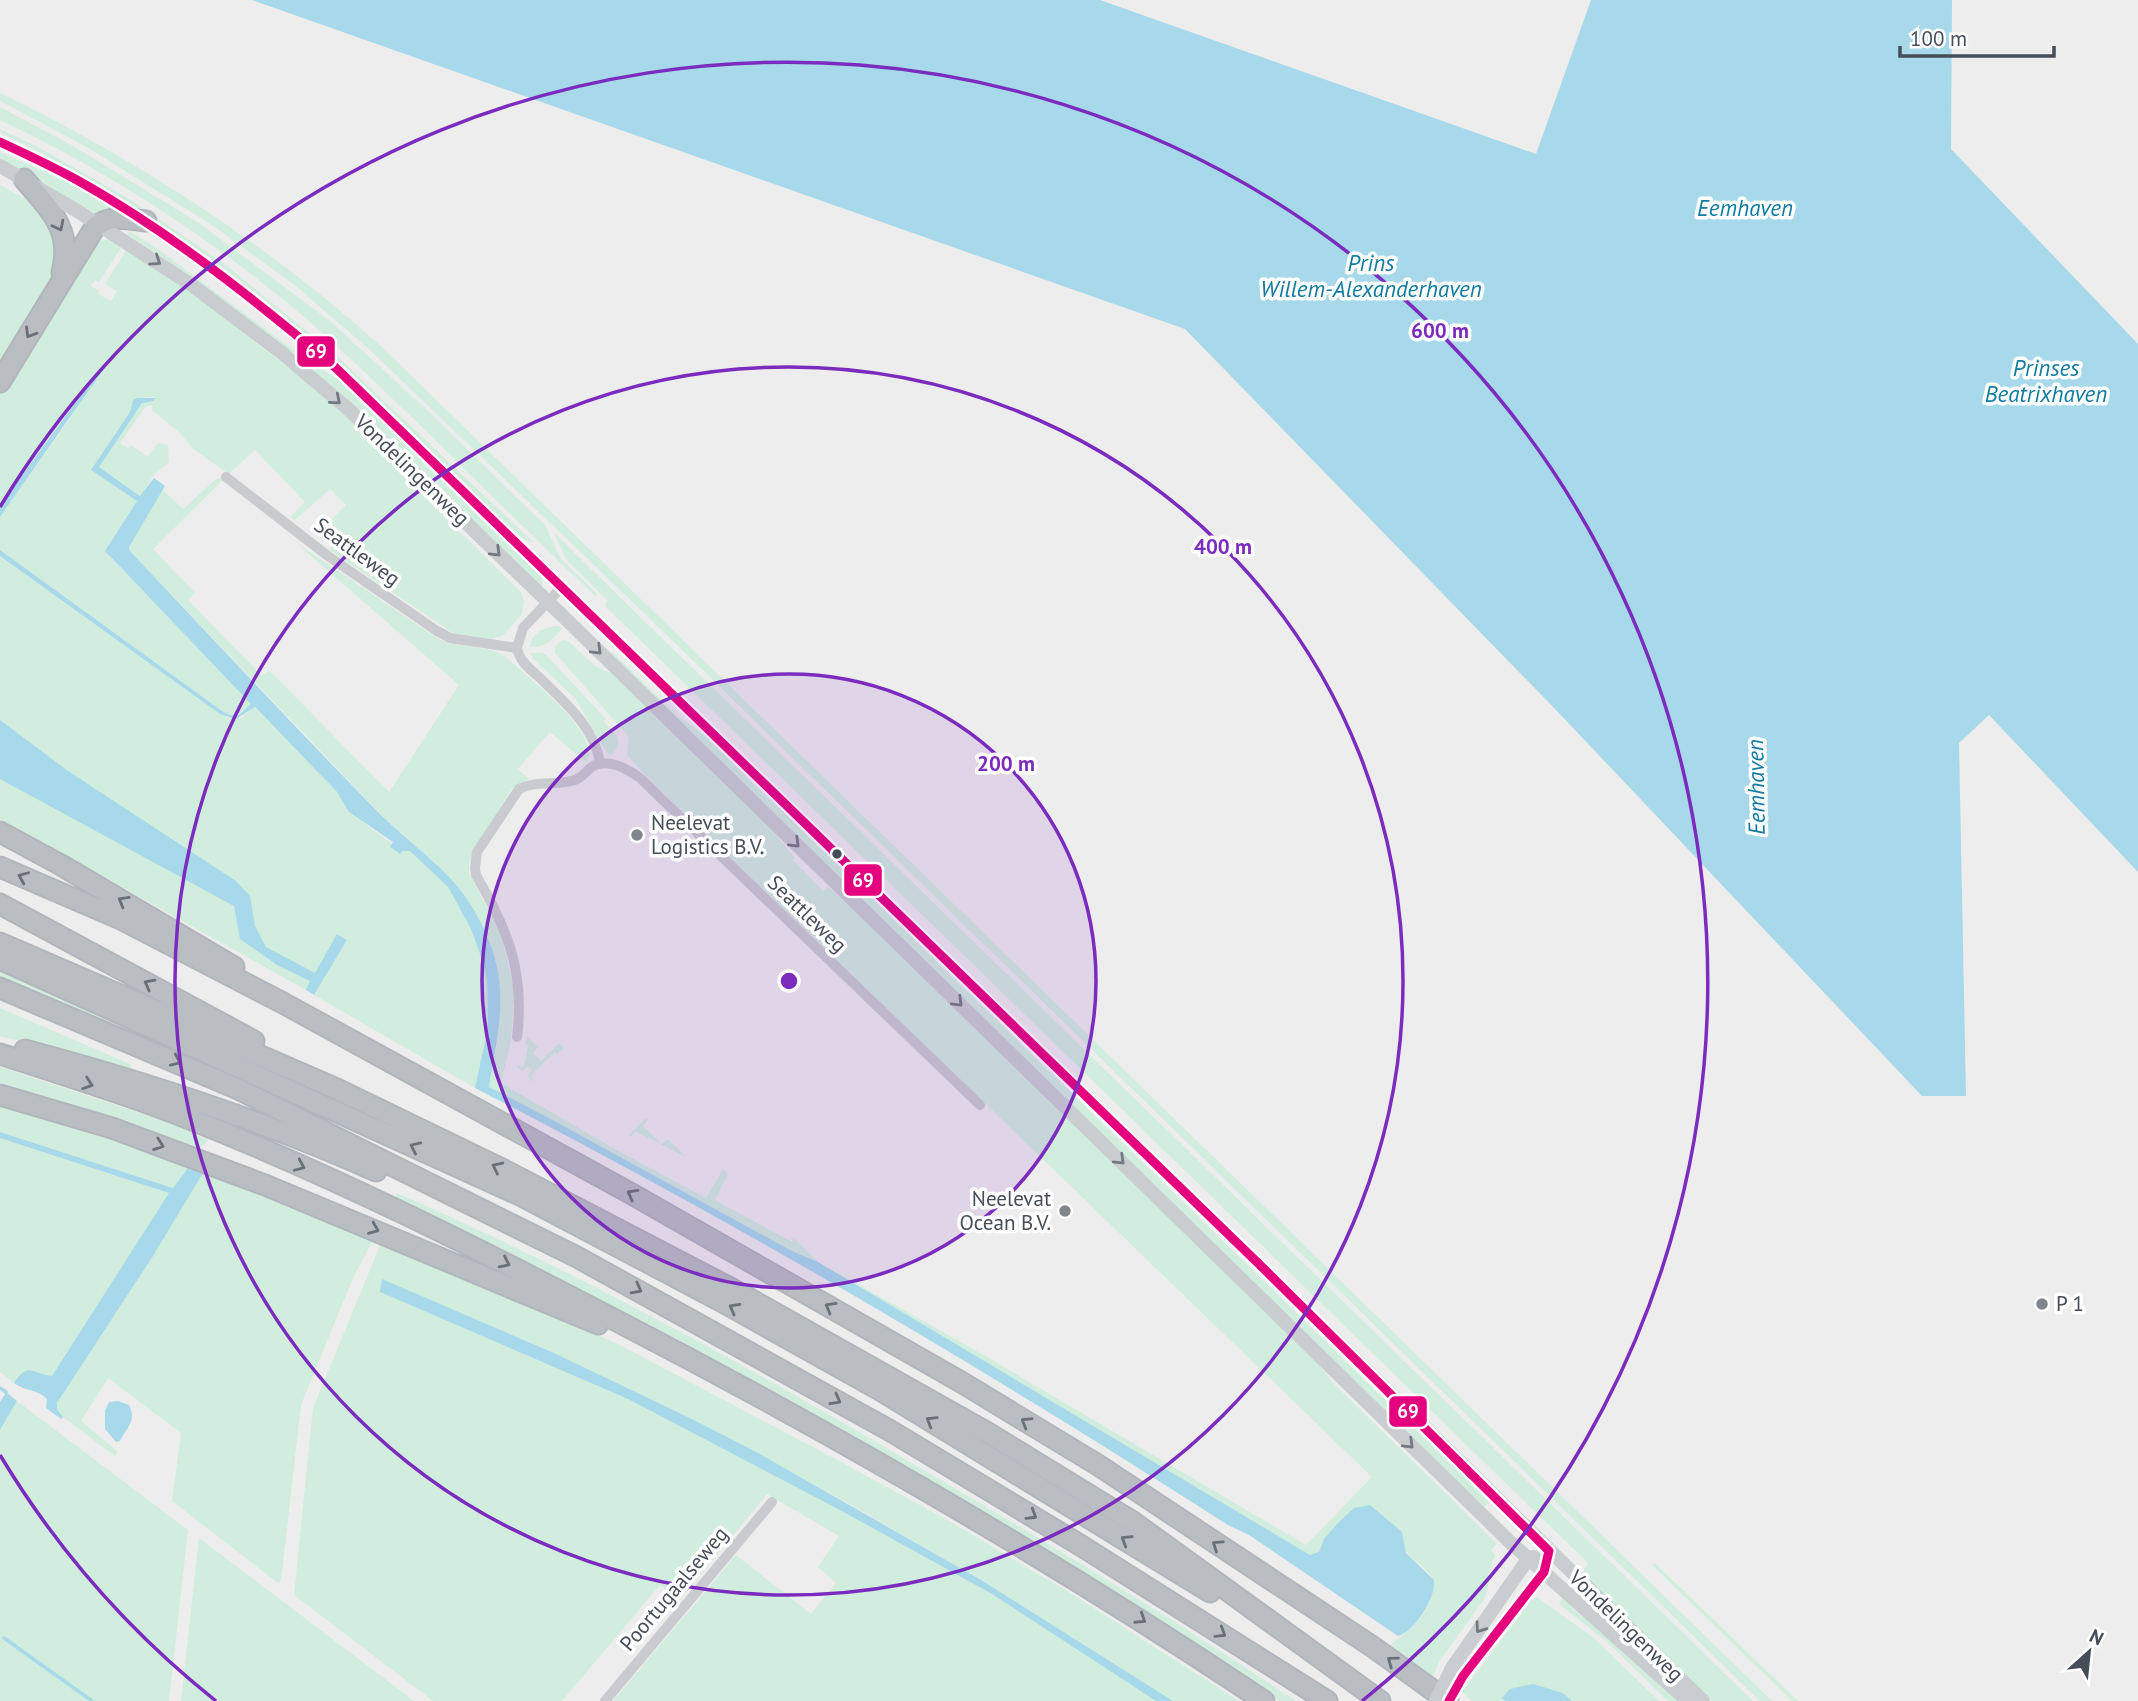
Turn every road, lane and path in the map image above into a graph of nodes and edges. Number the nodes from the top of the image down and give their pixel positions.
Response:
1 (0, 142) edge
2 (0, 166) edge
3 (24, 179) junction
4 (146, 221) junction
5 (99, 224) junction
6 (60, 284) junction
7 (0, 382) edge
8 (226, 477) dead end
9 (561, 588) junction
10 (548, 602) junction
11 (517, 648) junction
12 (600, 764) junction
13 (0, 832) edge
14 (0, 867) edge
15 (0, 904) edge
16 (0, 943) edge
17 (0, 959) edge
18 (0, 988) edge
19 (293, 1008) junction
20 (517, 1037) dead end
21 (0, 1045) edge
22 (0, 1054) edge
23 (337, 1089) junction
24 (0, 1095) edge
25 (980, 1105) dead end
26 (577, 1257) junction
27 (753, 1392) junction
28 (772, 1502) dead end
29 (1549, 1551) junction
30 (1528, 1559) junction
31 (1544, 1572) junction
32 (1562, 1588) junction
33 (1527, 1594) junction
34 (1458, 1672) junction
35 (1375, 1697) edge
36 (1450, 1698) edge
37 (605, 1701) edge
38 (1264, 1701) edge
39 (1327, 1701) edge
40 (1436, 1701) edge
41 (1688, 1701) edge
42 (1703, 1701) edge

1 - 4 main road, Vondelingenweg
2 - 3 main road, Vondelingenweg
3 - 5 main road, Vondelingenweg
3 -> 6 highway
4 - 5 highway
4 - 9 main road, Vondelingenweg
5 - 6 highway
5 -> 10 main road, Vondelingenweg
6 -> 7 highway
8 - 11 street, Seattleweg
9 - 10 street
9 - 29 main road, Vondelingenweg
10 - 11 street
10 -> 30 main road, Vondelingenweg
11 - 12 street
12 - 20 street
12 - 25 street, Seattleweg
19 -> 13 highway
19 -> 14 highway
23 -> 15 highway
16 - 23 highway
35 -> 17 highway
18 -> 26 highway
36 -> 19 highway
21 - 26 highway
22 -> 27 highway
35 -> 23 highway
24 -> 27 highway
26 -> 39 highway
27 -> 38 highway
28 - 37 street, Poortugaalseweg
29 - 30 main road
29 - 31 main road
29 - 42 main road, Vondelingenweg
30 - 31 main road, Vondelingenweg
30 -> 34 main road
31 - 32 main road, Vondelingenweg
31 - 33 main road
32 - 33 main road
32 - 41 main road, Vondelingenweg
33 - 34 main road
34 - 36 main road
34 - 40 main road, bridge

